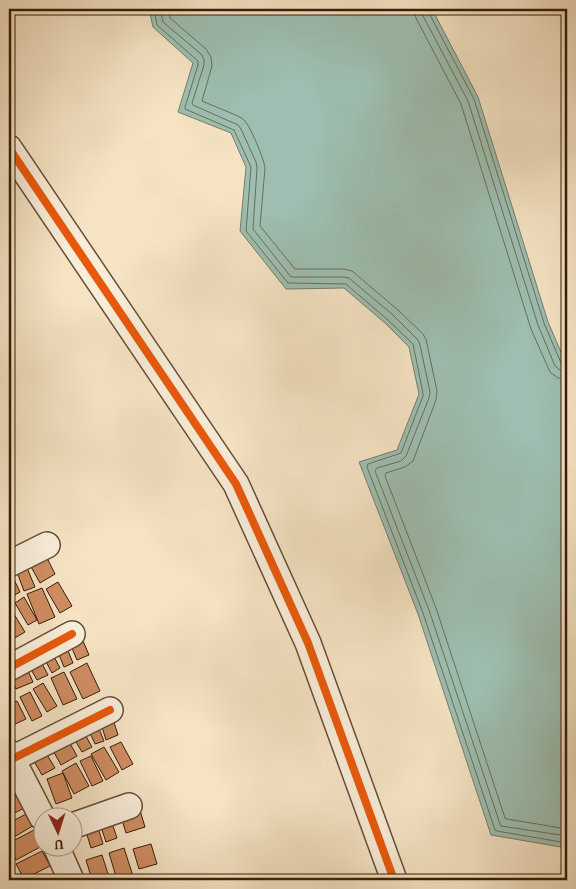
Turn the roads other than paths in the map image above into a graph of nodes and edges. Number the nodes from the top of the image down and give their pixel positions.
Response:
1 (9, 148) edge
2 (47, 545) dead end
3 (9, 564) edge
4 (72, 634) dead end
5 (9, 668) edge
6 (110, 710) dead end
7 (10, 756) edge
8 (36, 806) edge
9 (129, 806) dead end
10 (82, 822) edge
11 (60, 856) edge
12 (71, 880) edge
13 (394, 880) edge

1 - 13 street
2 - 3 street
4 - 5 street
6 - 7 street
7 - 8 street
9 - 10 street
11 - 12 street

